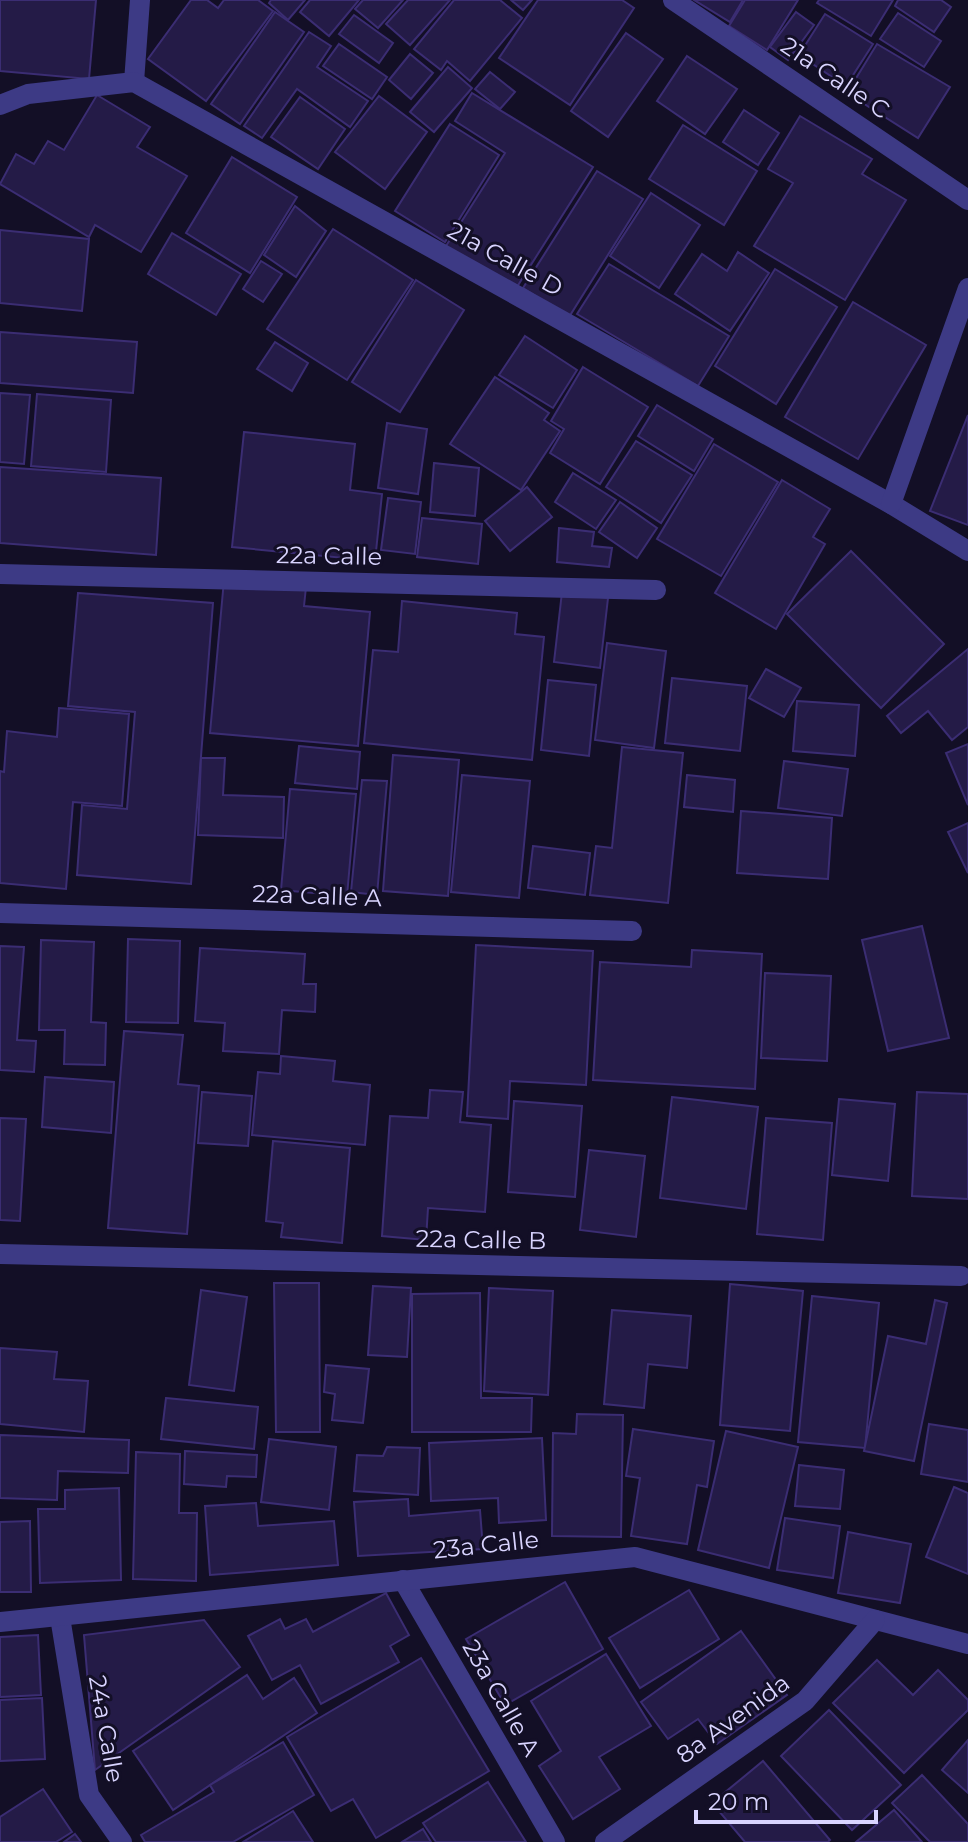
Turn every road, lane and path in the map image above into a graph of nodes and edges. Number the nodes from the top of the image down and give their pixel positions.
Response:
1 (140, 0) edge
2 (673, 0) edge
3 (134, 82) junction
4 (0, 105) edge
5 (968, 200) edge
6 (968, 288) edge
7 (891, 504) junction
8 (968, 551) edge
9 (0, 574) edge
10 (656, 590) dead end
11 (0, 913) edge
12 (632, 931) dead end
13 (0, 1254) edge
14 (961, 1276) dead end
15 (403, 1580) junction
16 (60, 1617) junction
17 (875, 1620) junction
18 (0, 1622) edge
19 (968, 1644) edge
20 (122, 1842) edge
21 (555, 1842) edge
22 (605, 1842) edge

1 - 3 street
2 - 5 street, 21a Calle C
3 - 4 street
3 - 7 street, 21a Calle D
6 - 7 street
7 - 8 street, 21a Calle D
9 - 10 street, 22a Calle
11 - 12 street, 22a Calle A
13 - 14 street, 22a Calle B
15 - 16 street, 23a Calle
15 - 17 street, 23a Calle
15 - 21 street, 23a Calle A
16 - 18 street, 23a Calle
16 - 20 street, 24a Calle
17 - 19 street, 23a Calle
17 - 22 street, 8a Avenida

